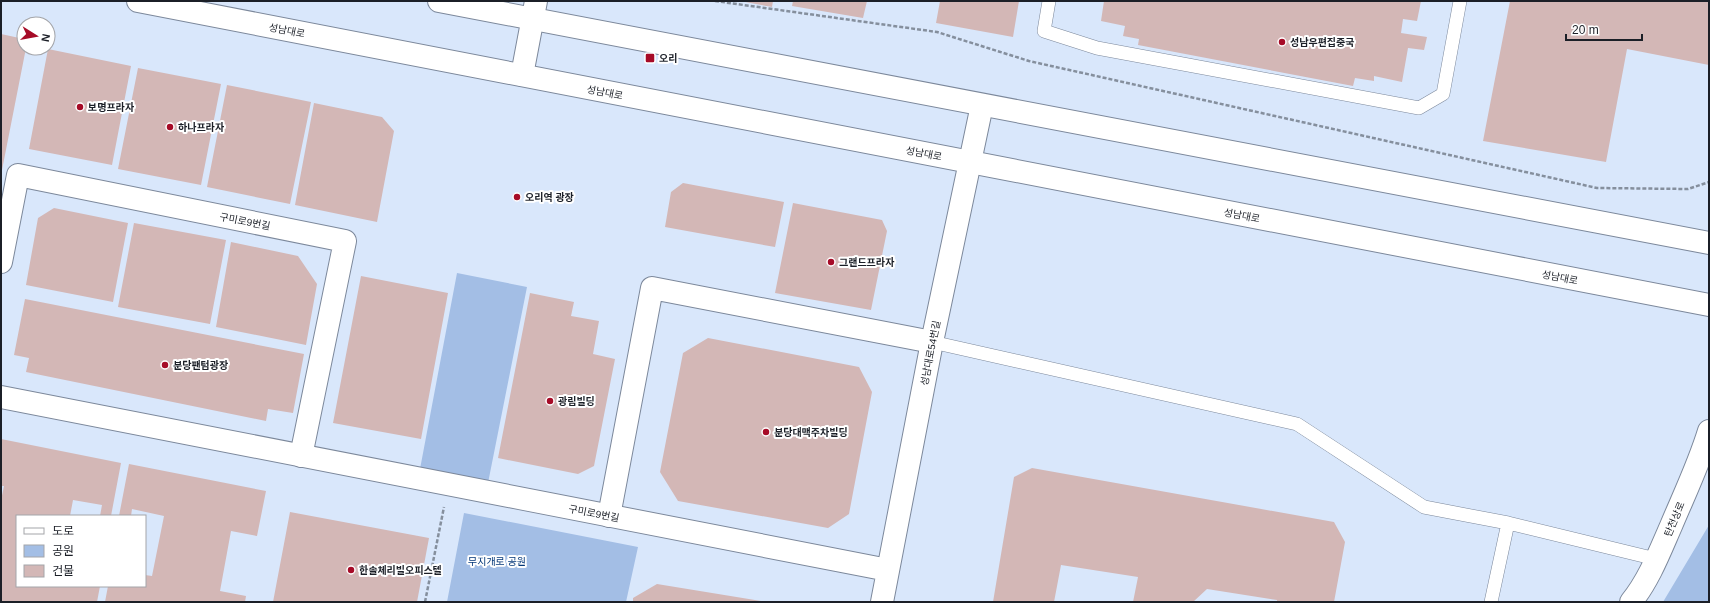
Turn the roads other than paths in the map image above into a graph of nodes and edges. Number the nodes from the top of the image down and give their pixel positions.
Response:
1 (138, 1) edge
2 (439, 1) edge
3 (1049, 1) edge
4 (1460, 1) edge
5 (535, 10) edge
6 (522, 75) junction
7 (982, 104) junction
8 (969, 162) junction
9 (1709, 243) edge
10 (1, 262) edge
11 (1709, 306) edge
12 (932, 342) junction
13 (1, 397) edge
14 (1709, 432) edge
15 (301, 456) junction
16 (609, 516) junction
17 (1508, 523) junction
18 (1656, 559) junction
19 (888, 570) junction
20 (882, 602) edge
21 (1492, 602) edge
22 (1631, 602) edge

1 - 6 main road, 성남대로
2 - 5 main road
3 - 4 lane
5 - 6 main road
5 - 7 main road
6 - 8 main road, 성남대로
7 - 8 main road, 성남대로54번길
7 - 9 main road
8 - 11 main road, 성남대로
8 - 12 main road, 성남대로54번길
10 - 15 main road, 구미로9번길
12 - 16 main road
12 - 17 lane
12 - 19 main road, 성남대로54번길
13 - 15 main road, 구미로9번길
14 - 18 main road, 탄천상로
15 - 16 main road, 구미로9번길
16 - 19 main road, 구미로9번길
17 - 18 lane
17 - 21 lane
18 - 22 main road, 탄천상로
19 - 20 main road, 성남대로54번길

